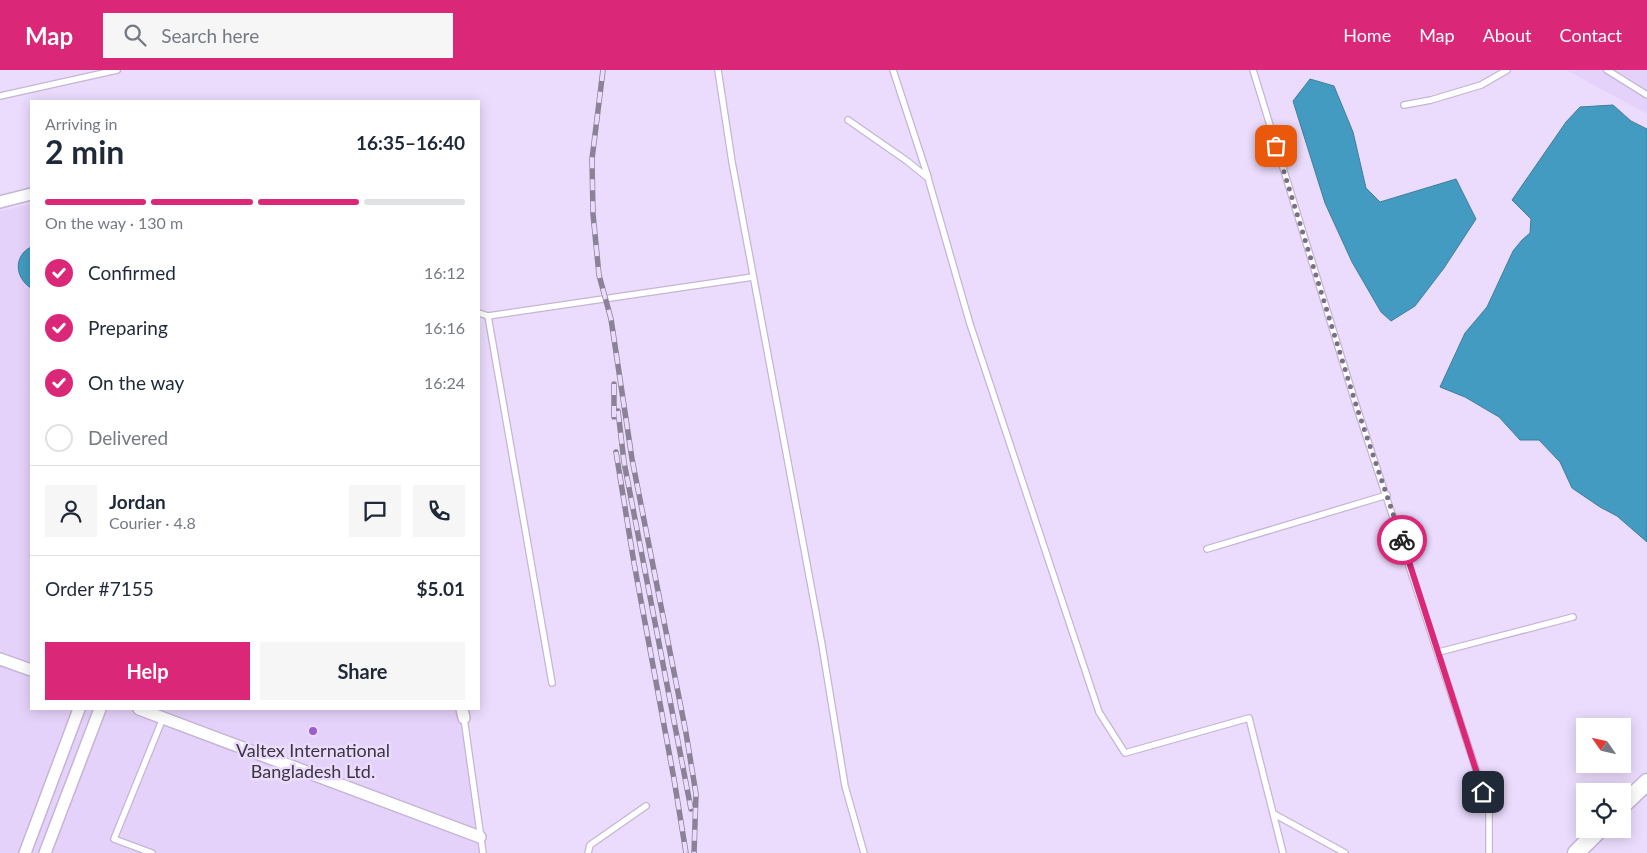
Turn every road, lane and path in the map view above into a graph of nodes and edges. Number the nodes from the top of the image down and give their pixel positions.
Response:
1 (117, 70) edge
2 (718, 70) edge
3 (893, 70) edge
4 (1253, 70) edge
5 (1507, 70) edge
6 (1607, 70) edge
7 (1647, 95) edge
8 (0, 96) edge
9 (1404, 105) dead end
10 (848, 120) dead end
11 (928, 178) junction
12 (30, 194) edge
13 (0, 202) edge
14 (753, 277) junction
15 (480, 313) edge
16 (488, 316) junction
17 (1386, 495) junction
18 (1207, 548) dead end
19 (1573, 617) dead end
20 (1439, 652) junction
21 (0, 659) edge
22 (30, 670) edge
23 (552, 683) dead end
24 (79, 710) edge
25 (100, 710) edge
26 (142, 710) edge
27 (463, 713) edge
28 (163, 718) junction
29 (1647, 782) edge
30 (1631, 797) edge
31 (646, 806) dead end
32 (1274, 814) junction
33 (480, 837) junction
34 (1591, 838) edge
35 (25, 853) edge
36 (45, 853) edge
37 (152, 853) edge
38 (483, 853) edge
39 (588, 853) edge
40 (864, 853) edge
41 (1283, 853) edge
42 (1345, 853) edge
43 (1489, 853) edge
44 (1576, 853) edge

1 - 8 lane
2 - 14 lane
3 - 11 lane
4 - 17 lane
5 - 9 lane
6 - 7 lane
10 - 11 lane
11 - 32 lane
12 - 13 street
14 - 16 lane
14 - 40 lane
15 - 16 lane
16 - 23 lane
17 - 18 lane
17 - 20 lane
19 - 20 lane
20 - 43 lane
21 - 22 street
24 - 35 street
25 - 36 street
26 - 28 street
27 - 33 lane
28 - 33 street
28 - 37 lane
29 - 30 street
31 - 39 lane
32 - 41 lane
32 - 42 lane
33 - 38 lane
34 - 44 street

